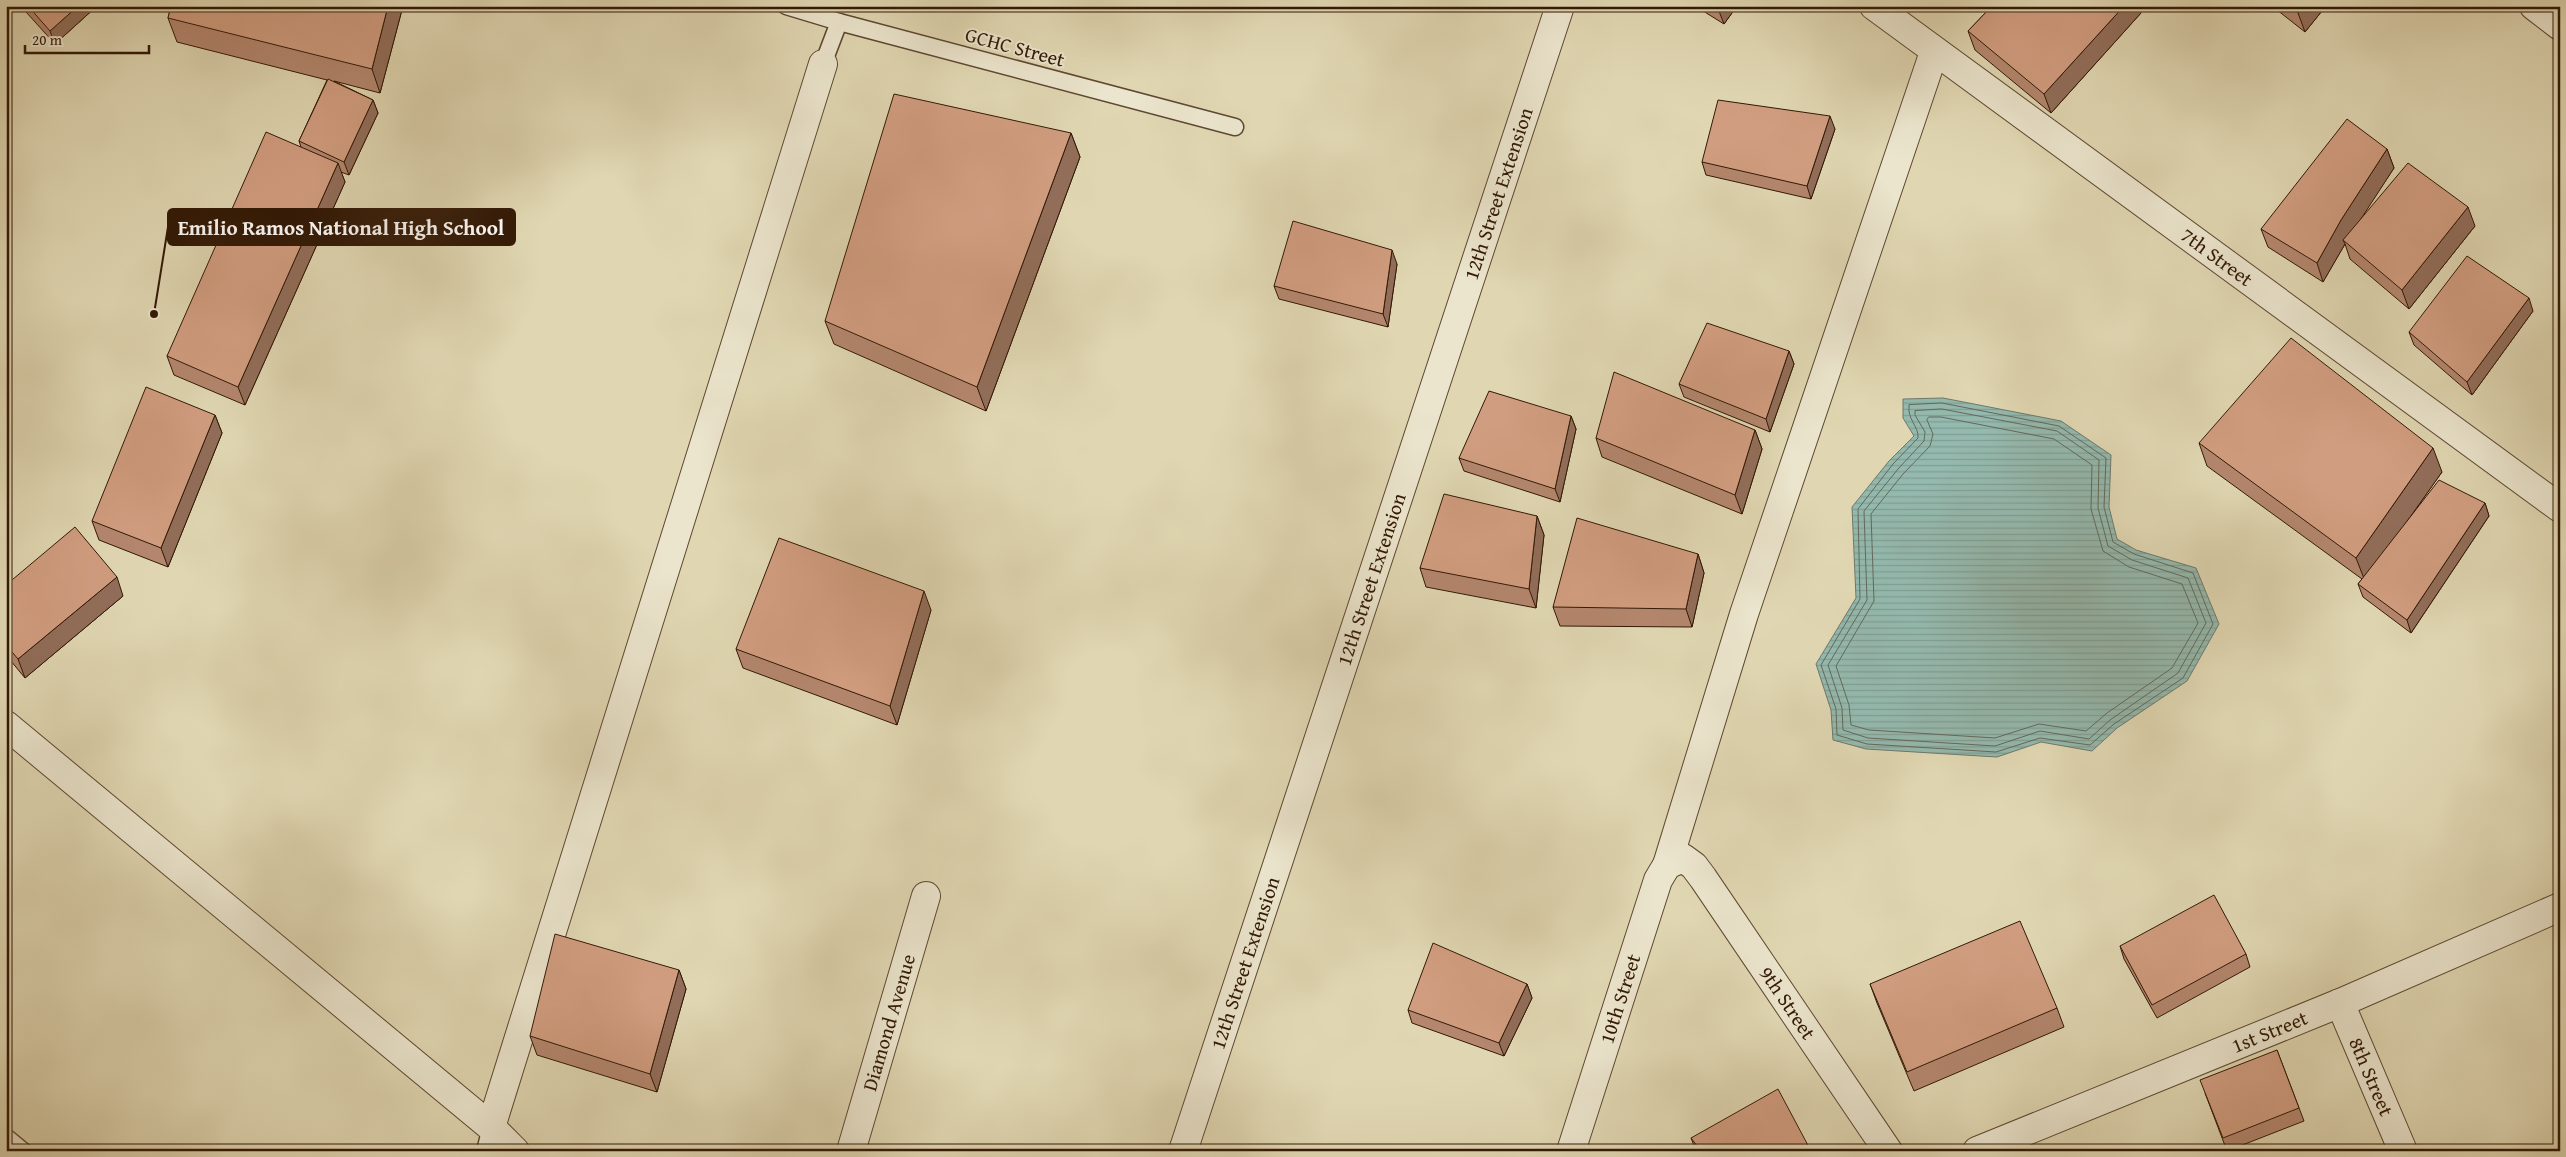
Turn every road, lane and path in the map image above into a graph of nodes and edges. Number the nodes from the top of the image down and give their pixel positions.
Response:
1 (786, 6) edge
2 (1560, 6) edge
3 (1874, 6) edge
4 (2534, 6) edge
5 (839, 22) junction
6 (2560, 26) edge
7 (1934, 52) junction
8 (823, 64) joint
9 (1234, 127) dead end
10 (2560, 508) edge
11 (6, 725) edge
12 (1675, 862) junction
13 (926, 896) dead end
14 (2560, 906) edge
15 (2340, 1003) junction
16 (6, 1137) edge
17 (488, 1139) edge
18 (23, 1151) edge
19 (515, 1151) edge
20 (851, 1151) edge
21 (1183, 1151) edge
22 (1571, 1151) edge
23 (1888, 1151) edge
24 (1977, 1151) edge
25 (2402, 1151) edge

1 - 5 lane, GCHC Street
2 - 21 street, 12th Street Extension
3 - 7 street, 7th Street
4 - 6 street
5 - 8 lane
5 - 9 lane, GCHC Street
7 - 10 street, 7th Street
7 - 12 street, 10th Street
8 - 17 street
11 - 17 street
12 - 22 street, 10th Street
12 - 23 street, 9th Street
13 - 20 street, Diamond Avenue
14 - 15 street, 1st Street
15 - 24 street, 1st Street
15 - 25 street, 8th Street
16 - 18 lane
17 - 19 street

